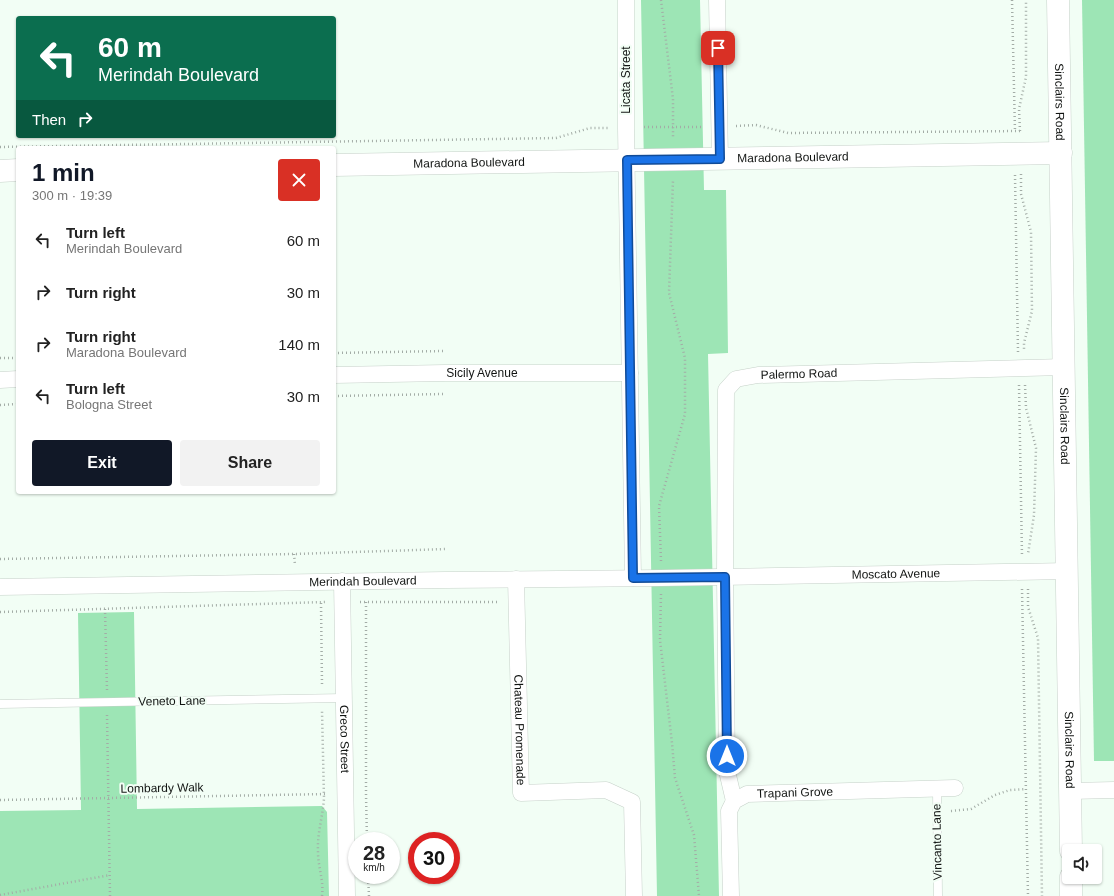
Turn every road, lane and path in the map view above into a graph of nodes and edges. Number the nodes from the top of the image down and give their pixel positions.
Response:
1 (626, 0) edge
2 (661, 0) edge
3 (717, 0) edge
4 (1012, 0) edge
5 (1026, 0) edge
6 (1058, 0) edge
7 (673, 127) junction
8 (719, 127) junction
9 (626, 128) junction
10 (1020, 130) junction
11 (1015, 131) junction
12 (62, 146) edge
13 (0, 147) edge
14 (16, 147) edge
15 (1061, 153) junction
16 (1018, 154) junction
17 (720, 159) junction
18 (627, 160) junction
19 (673, 160) junction
20 (336, 165) edge
21 (0, 170) edge
22 (16, 170) edge
23 (443, 351) dead end
24 (336, 353) edge
25 (0, 358) edge
26 (16, 358) edge
27 (1064, 367) junction
28 (1022, 368) junction
29 (630, 373) junction
30 (336, 374) edge
31 (16, 379) edge
32 (0, 380) edge
33 (442, 394) dead end
34 (336, 396) edge
35 (16, 404) edge
36 (0, 405) edge
37 (446, 549) dead end
38 (0, 559) edge
39 (1068, 571) junction
40 (1025, 572) junction
41 (725, 577) junction
42 (633, 578) junction
43 (661, 578) junction
44 (516, 579) junction
45 (342, 581) junction
46 (0, 586) edge
47 (342, 601) junction
48 (366, 602) junction
49 (516, 602) junction
50 (105, 609) junction
51 (0, 612) edge
52 (344, 698) junction
53 (107, 702) junction
54 (0, 704) edge
55 (937, 788) junction
56 (955, 788) dead end
57 (1026, 789) junction
58 (1114, 790) edge
59 (1070, 791) junction
60 (109, 798) junction
61 (0, 800) edge
62 (734, 801) junction
63 (937, 811) junction
64 (367, 832) edge
65 (1071, 844) edge
66 (110, 875) junction
67 (368, 884) edge
68 (1071, 884) edge
69 (0, 895) edge
70 (110, 896) edge
71 (322, 896) edge
72 (347, 896) edge
73 (369, 896) edge
74 (634, 896) edge
75 (699, 896) edge
76 (731, 896) edge
77 (938, 896) edge
78 (1028, 896) edge
79 (1042, 896) edge
80 (1071, 896) edge

1 - 9 street, Licata Street
2 - 7 path
3 - 8 street
4 - 11 path
5 - 10 path
6 - 15 street, Sinclairs Road
7 - 8 path
7 - 9 path
7 - 19 path
8 - 11 path
8 - 17 street
9 - 12 path
9 - 18 street, Licata Street
10 - 11 path
10 - 16 path
11 - 16 path
13 - 14 path
15 - 16 street, Maradona Boulevard
15 - 27 street, Sinclairs Road
16 - 17 street, Maradona Boulevard
16 - 28 path
16 - 28 path
17 - 19 street, Maradona Boulevard
18 - 19 street, Maradona Boulevard
18 - 20 street, Maradona Boulevard
18 - 29 street, Licata Street
19 - 43 path
21 - 22 street
23 - 24 path
25 - 26 path
27 - 28 street, Palermo Road
27 - 39 street, Sinclairs Road
28 - 40 path
28 - 40 path
28 - 41 street, Palermo Road
29 - 30 street, Sicily Avenue
29 - 42 street, Licata Street
31 - 32 street
33 - 34 path
35 - 36 path
37 - 38 path
39 - 40 street, Moscato Avenue
39 - 59 street, Sinclairs Road
40 - 41 street, Moscato Avenue
40 - 57 path
40 - 79 path
41 - 43 street, Merindah Boulevard
41 - 62 street, Palermo Road
42 - 43 street, Merindah Boulevard
42 - 44 street, Merindah Boulevard
43 - 75 path
44 - 45 street, Merindah Boulevard
44 - 49 street, Chateau Promenade
45 - 46 street, Merindah Boulevard
45 - 47 street, Greco Street
47 - 48 path
47 - 50 path
47 - 52 street, Greco Street
48 - 49 path
48 - 64 path
49 - 74 street, Chateau Promenade
50 - 51 path
50 - 53 path
52 - 53 lane, Veneto Lane
52 - 72 street, Greco Street
53 - 54 lane, Veneto Lane
53 - 60 path
55 - 56 street, Trapani Grove
55 - 62 street, Trapani Grove
55 - 63 lane, Vincanto Lane
57 - 63 path
57 - 78 path
58 - 59 street
59 - 65 street, Sinclairs Road
60 - 61 path, Lombardy Walk
60 - 66 path
60 - 71 path, Lombardy Walk
62 - 76 street
63 - 77 lane, Vincanto Lane
66 - 69 path
66 - 70 path
67 - 73 path
68 - 80 street

